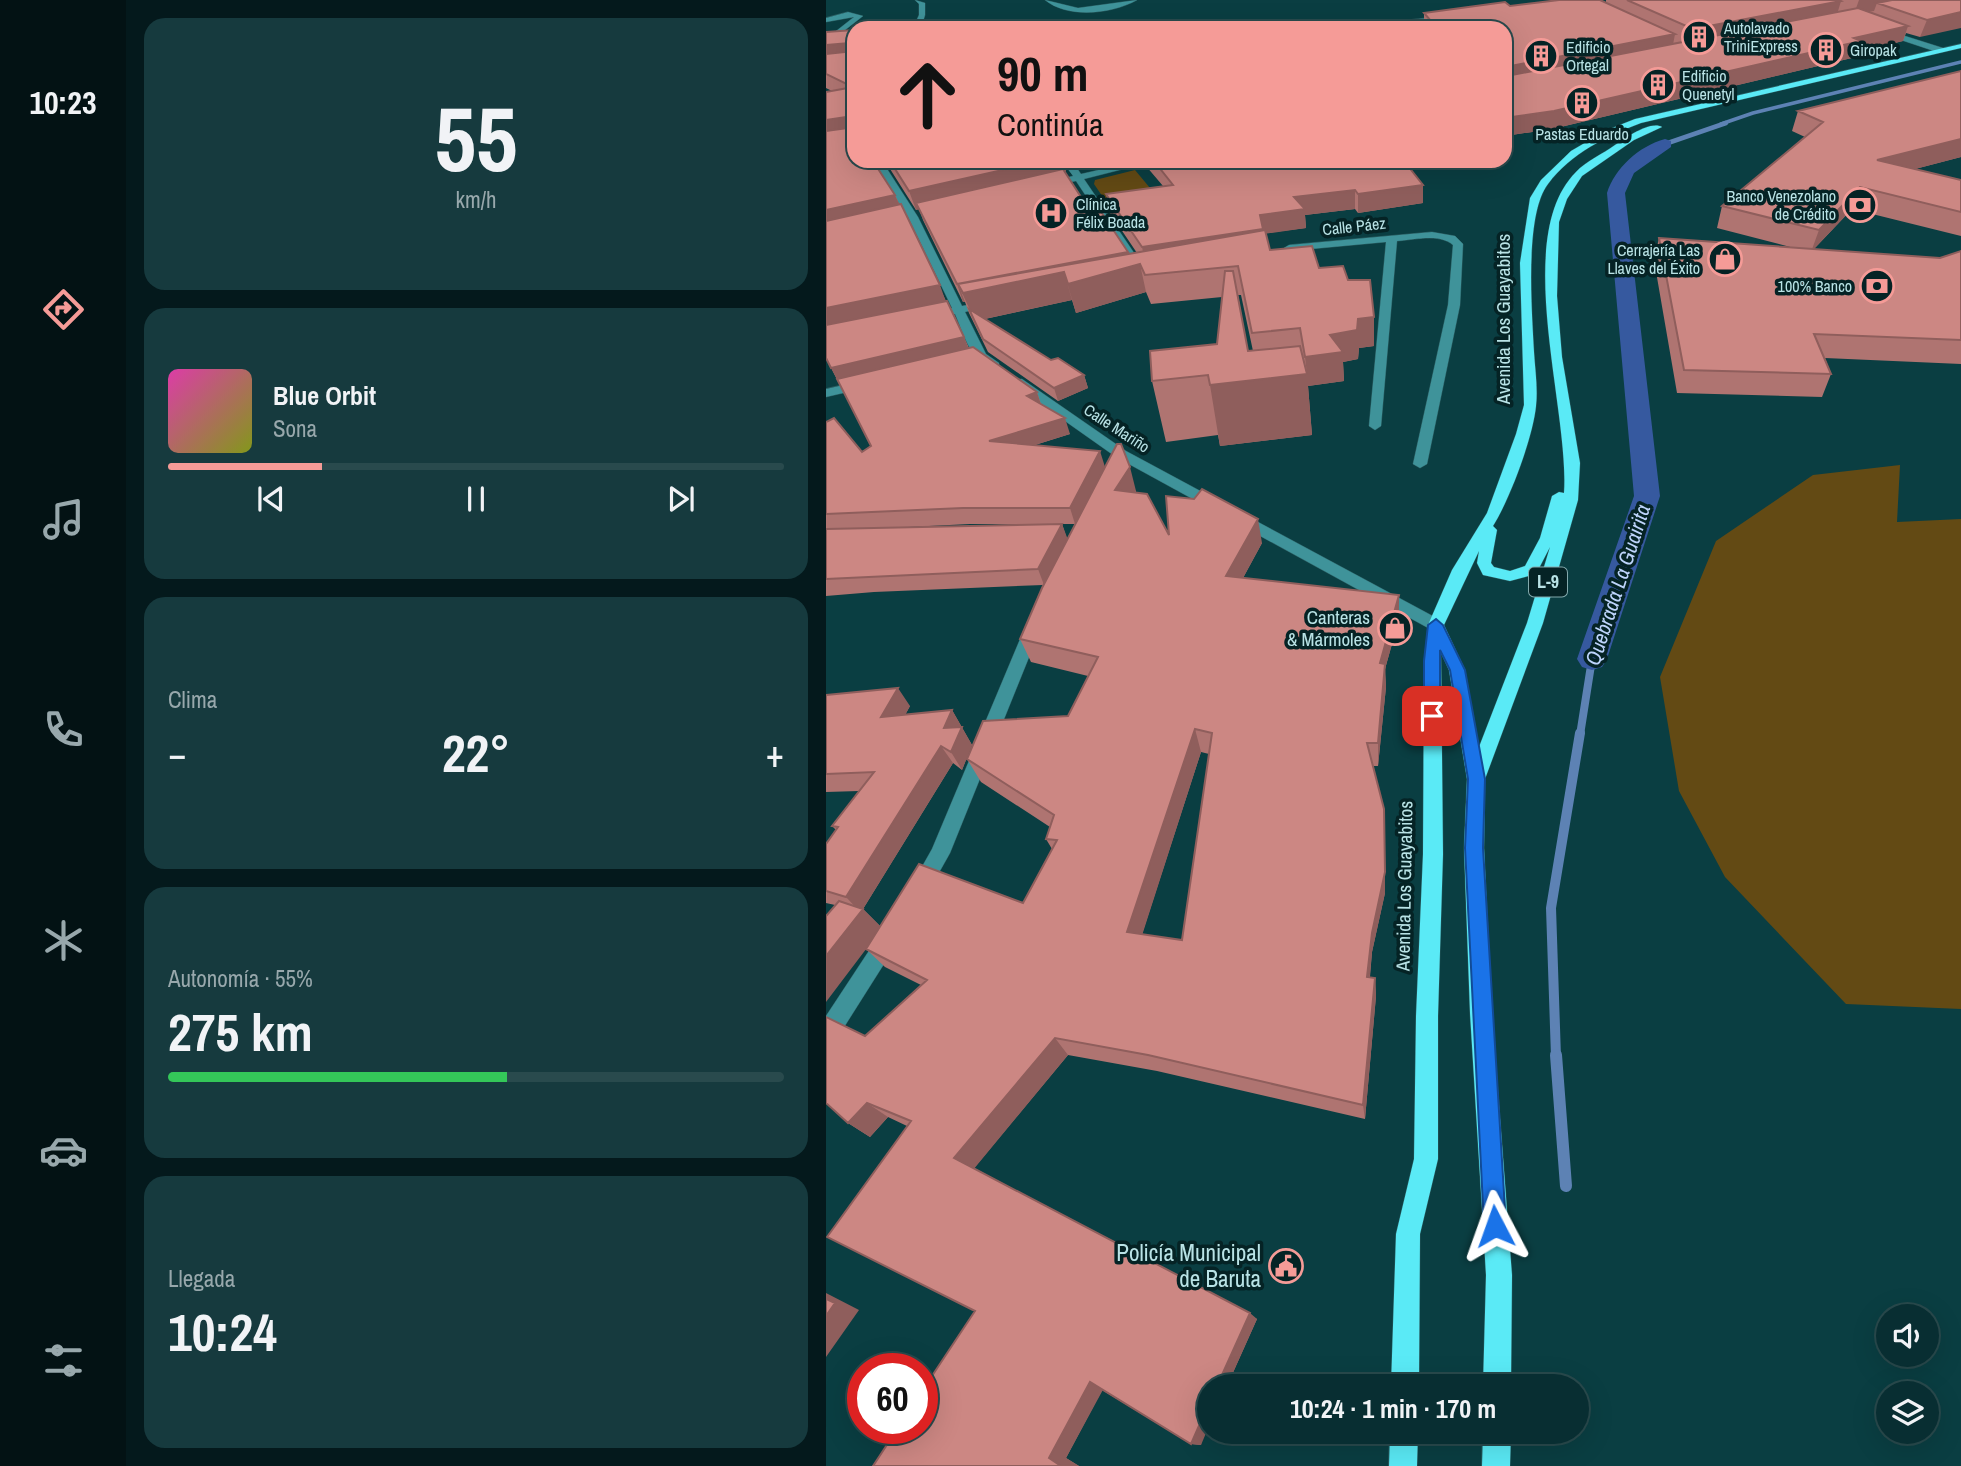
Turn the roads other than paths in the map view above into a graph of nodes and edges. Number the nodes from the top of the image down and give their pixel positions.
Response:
1 (918, 0) edge
2 (1048, 0) edge
3 (1135, 0) edge
4 (826, 20) edge
5 (854, 21) edge
6 (920, 21) edge
7 (1438, 21) edge
8 (1443, 21) edge
9 (1876, 25) edge
10 (847, 26) edge
11 (826, 43) edge
12 (1953, 52) edge
13 (882, 168) edge
14 (1073, 168) edge
15 (1119, 168) edge
16 (1079, 177) junction
17 (1041, 186) edge
18 (926, 214) edge
19 (913, 217) junction
20 (901, 220) edge
21 (1392, 238) junction
22 (1278, 250) edge
23 (1128, 275) edge
24 (997, 302) edge
25 (958, 310) junction
26 (918, 318) edge
27 (878, 381) edge
28 (826, 393) edge
29 (1376, 426) dead end
30 (1570, 442) junction
31 (1420, 464) dead end
32 (1494, 513) junction
33 (1045, 604) edge
34 (1436, 625) junction
35 (1476, 779) junction
36 (911, 905) edge
37 (897, 926) edge
38 (826, 1035) edge
39 (1405, 1374) edge
40 (1497, 1374) edge
41 (1404, 1444) edge
42 (1497, 1444) edge
43 (1403, 1466) edge
44 (1496, 1466) edge

1 - 6 street
2 - 3 street
4 - 5 street
7 - 8 street
9 - 12 street
10 - 11 street
12 - 30 main road, L-9
12 - 32 main road, Avenida Los Guayabitos / L-9
13 - 19 street, Calle Mariño
14 - 16 street
15 - 16 street
16 - 17 street
16 - 23 street
18 - 19 street
19 - 20 street
19 - 25 street, Calle Mariño
21 - 22 street, Calle Páez
21 - 29 street
21 - 31 street, Calle Páez
24 - 25 street
25 - 26 street
25 - 34 street, Calle Mariño
27 - 28 street
30 - 32 main road, L-9
30 - 35 main road, L-9
32 - 34 main road, Avenida Los Guayabitos / L-9
33 - 36 street
34 - 35 main road
34 - 39 main road, Avenida Los Guayabitos / L-9
35 - 40 main road, L-9
37 - 38 street
41 - 43 main road
42 - 44 main road

